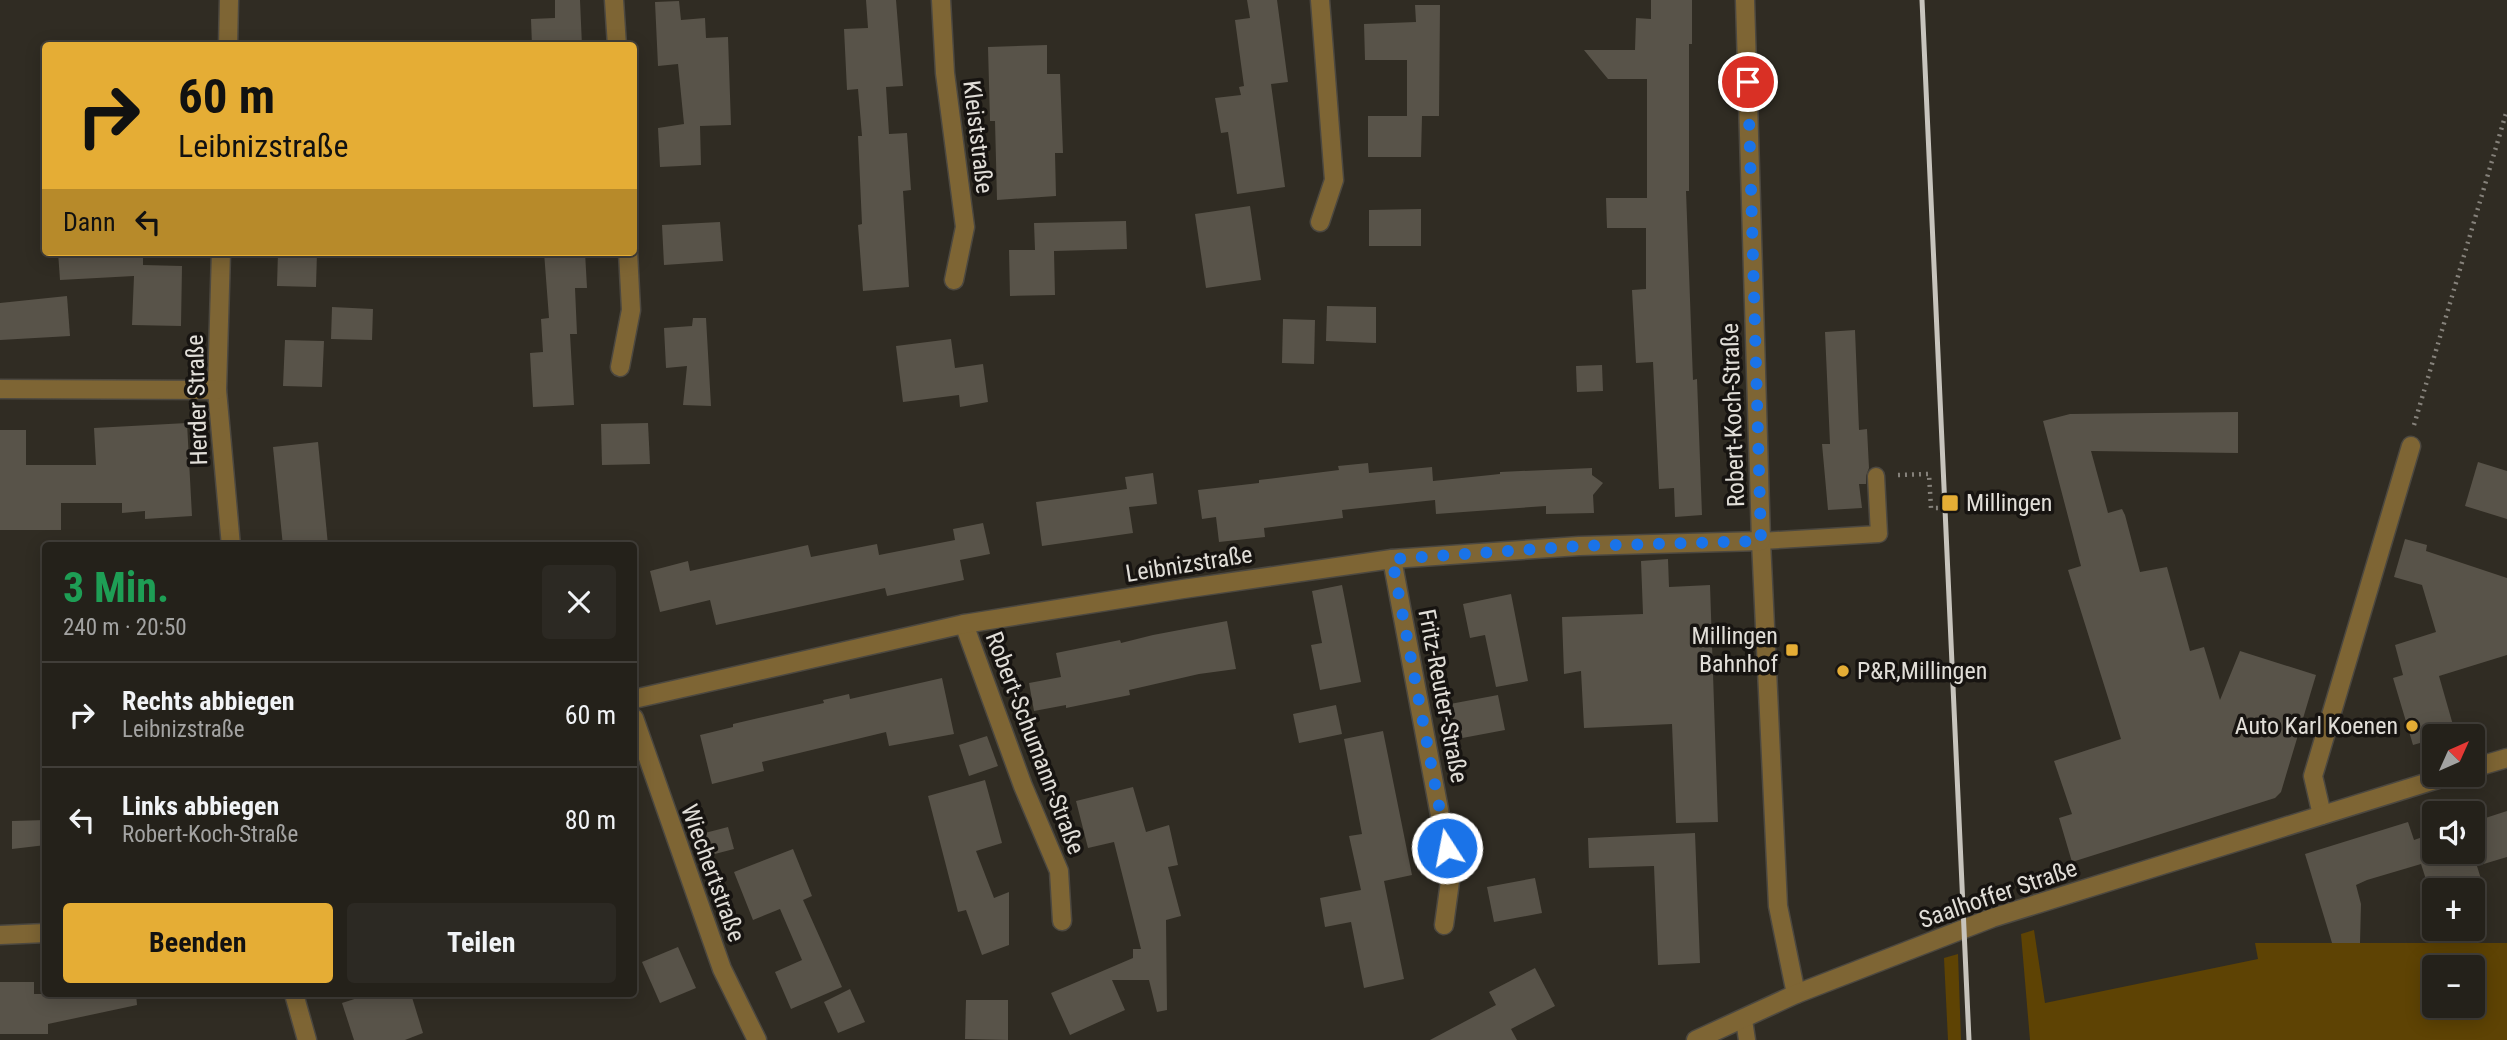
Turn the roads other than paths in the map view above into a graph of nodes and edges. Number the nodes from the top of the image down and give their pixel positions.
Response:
1 (229, 0) edge
2 (614, 0) edge
3 (941, 0) edge
4 (1320, 0) edge
5 (1745, 0) edge
6 (228, 42) edge
7 (617, 42) edge
8 (1320, 222) dead end
9 (221, 256) edge
10 (628, 256) edge
11 (954, 280) dead end
12 (620, 367) dead end
13 (0, 389) edge
14 (217, 390) junction
15 (2411, 446) road end
16 (1876, 476) road end
17 (1761, 541) junction
18 (231, 542) edge
19 (1392, 559) junction
20 (964, 624) junction
21 (637, 698) edge
22 (637, 727) edge
23 (2507, 758) edge
24 (2485, 764) edge
25 (2422, 784) edge
26 (2322, 815) junction
27 (1062, 921) dead end
28 (1444, 925) dead end
29 (42, 933) edge
30 (0, 935) edge
31 (1796, 994) junction
32 (296, 997) edge
33 (1744, 1020) junction
34 (307, 1040) edge
35 (757, 1040) edge
36 (1696, 1040) edge
37 (1747, 1040) edge

1 - 6 street
2 - 7 street
3 - 11 street, Kleiststraße
4 - 8 street
5 - 17 street, Robert-Koch-Straße
9 - 14 street, Herder Straße
10 - 12 street
13 - 14 street
14 - 18 street, Herder Straße
15 - 26 street
16 - 17 lane
17 - 19 street, Leibnizstraße
17 - 31 street, Robert-Koch-Straße
19 - 20 street, Leibnizstraße
19 - 28 street, Fritz-Reuter-Straße
20 - 21 street, Leibnizstraße
20 - 27 street, Robert-Schumann-Straße
22 - 35 street, Wiechertstraße
23 - 24 street
25 - 26 street, Saalhoffer Straße
26 - 31 street, Saalhoffer Straße
29 - 30 street
31 - 33 street, Saalhoffer Straße
32 - 34 street
33 - 36 street, Saalhoffer Straße
33 - 37 lane

